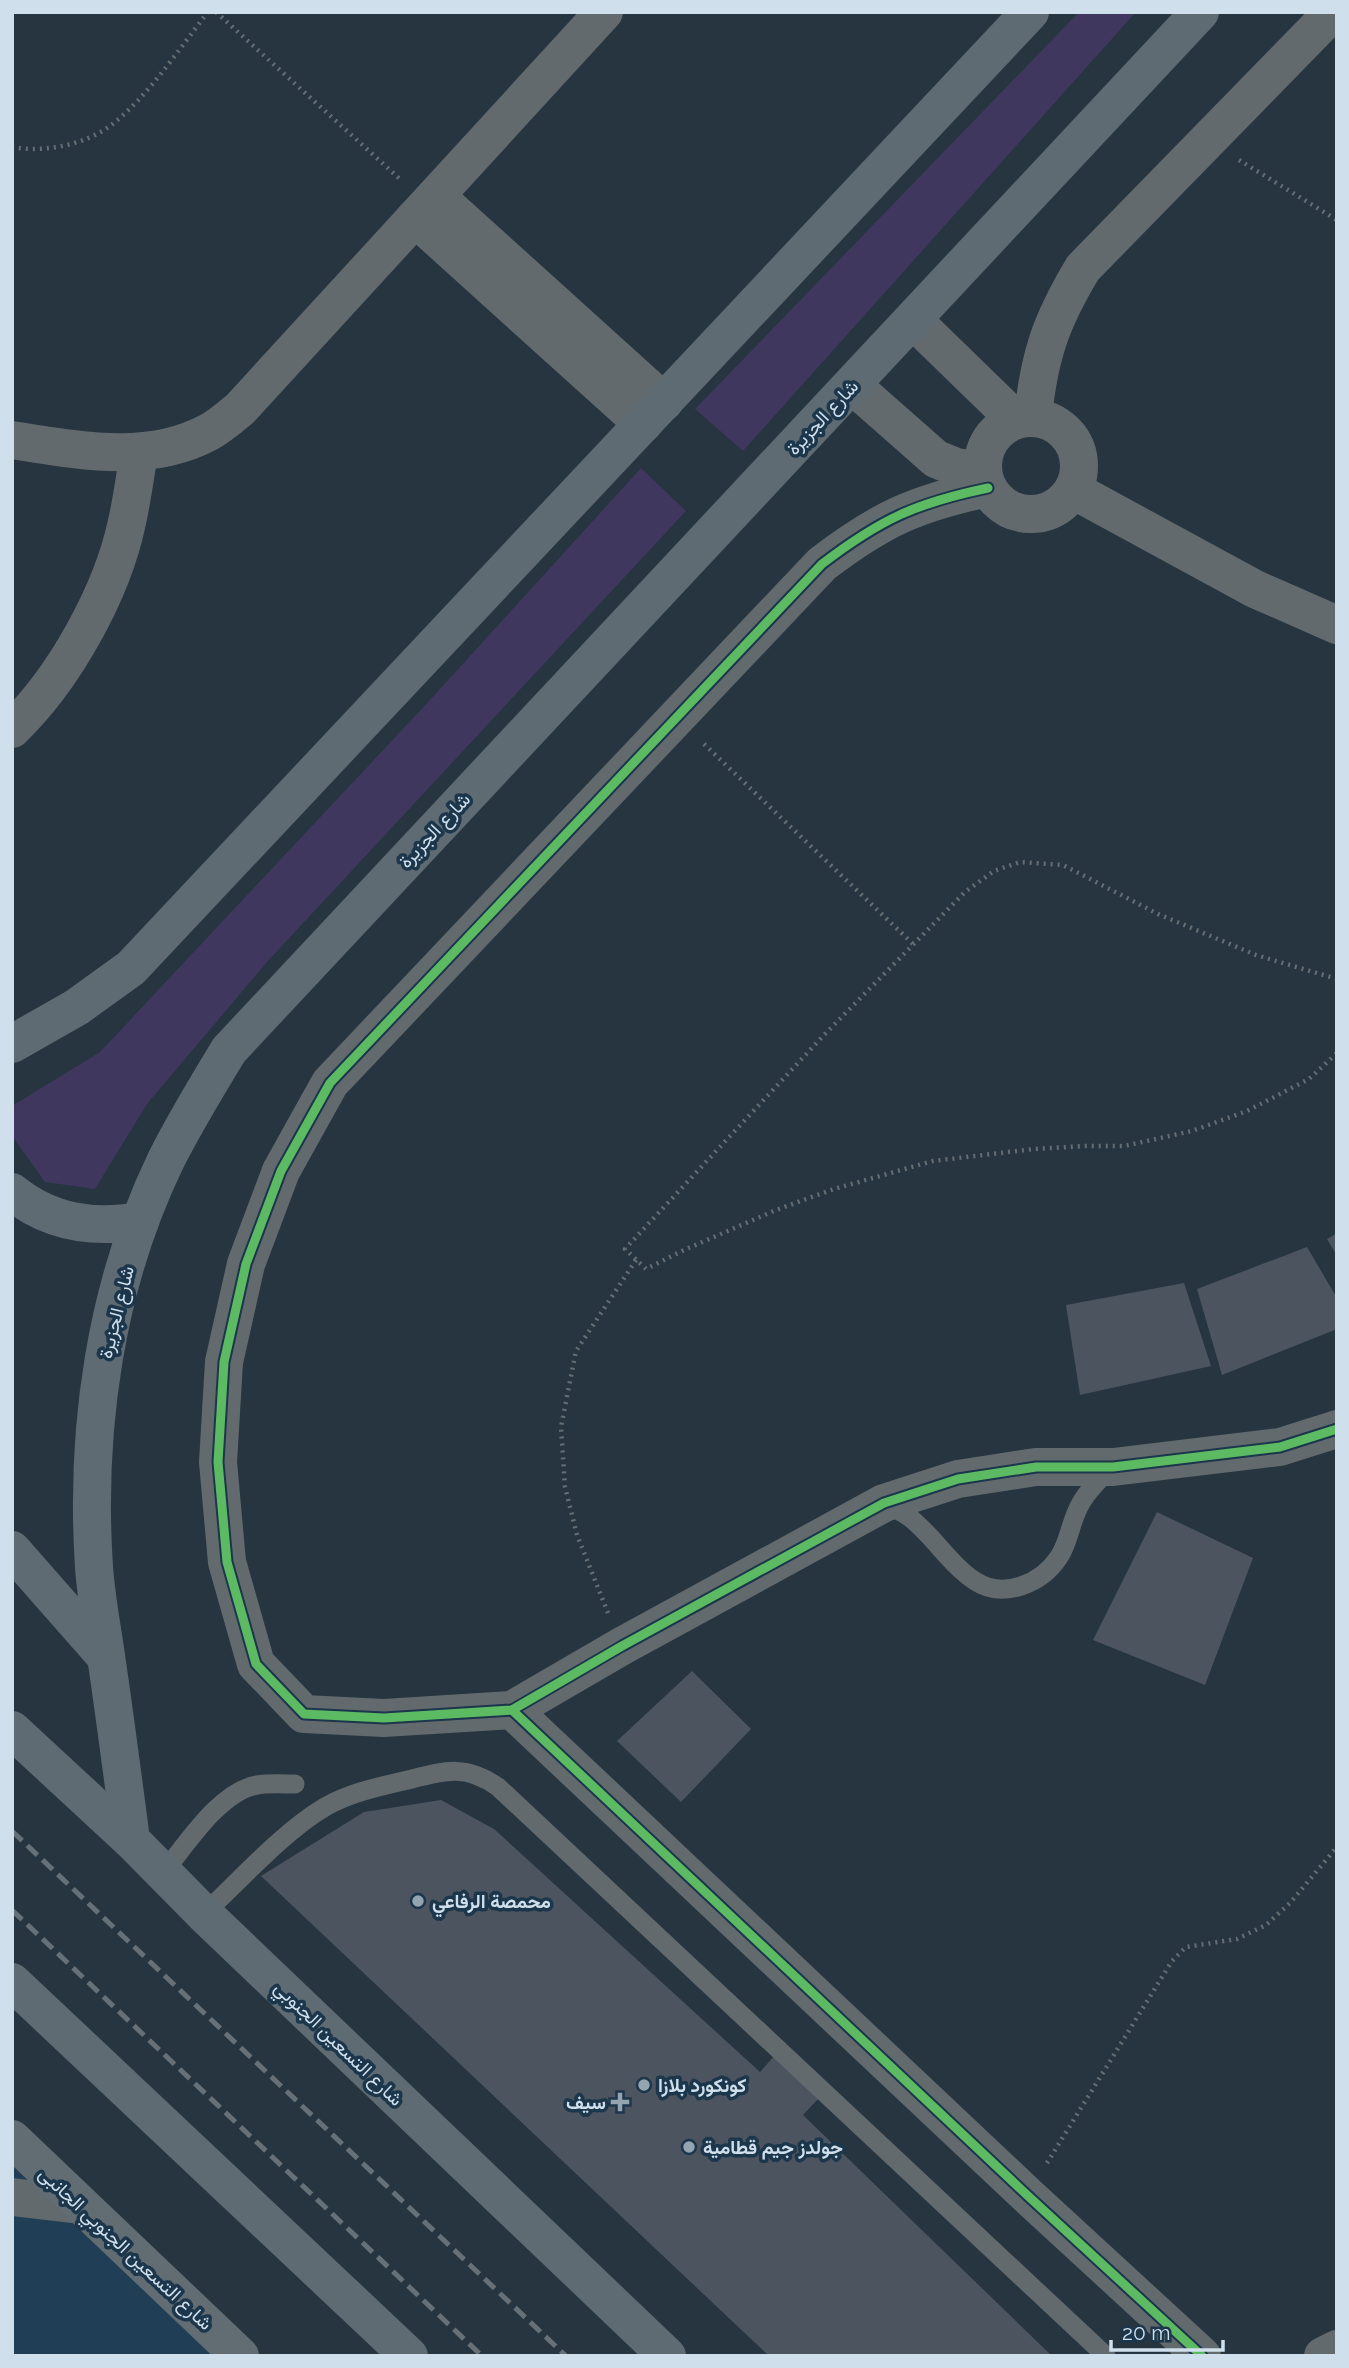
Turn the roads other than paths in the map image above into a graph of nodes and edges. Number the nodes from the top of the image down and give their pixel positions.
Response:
1 (604, 12) edge
2 (1030, 12) edge
3 (1200, 12) edge
4 (1333, 12) edge
5 (426, 206) junction
6 (913, 320) junction
7 (852, 384) junction
8 (653, 413) junction
9 (1025, 419) junction
10 (12, 440) edge
11 (139, 453) junction
12 (986, 479) junction
13 (1073, 490) junction
14 (1337, 625) edge
15 (12, 729) edge
16 (12, 1044) edge
17 (12, 1192) edge
18 (140, 1221) junction
19 (1337, 1429) edge
20 (1113, 1466) junction
21 (884, 1503) junction
22 (12, 1550) edge
23 (106, 1657) junction
24 (512, 1710) junction
25 (12, 1730) edge
26 (295, 1784) dead end
27 (131, 1840) junction
28 (163, 1873) junction
29 (204, 1914) junction
30 (12, 1982) edge
31 (12, 2139) edge
32 (12, 2197) edge
33 (80, 2204) junction
34 (1337, 2349) edge
35 (240, 2356) edge
36 (409, 2356) edge
37 (667, 2356) edge
38 (1106, 2356) edge
39 (1202, 2356) edge
40 (1323, 2356) edge

1 - 5 street
2 - 8 main road
3 - 6 main road, شارع الجزيرة
4 - 9 street
5 - 8 street
5 - 11 street
6 - 7 main road, شارع الجزيرة
6 - 9 street
7 - 12 street
7 - 18 main road, شارع الجزيرة
8 - 16 main road
9 - 12 street
9 - 13 street
10 - 11 street
11 - 15 street
12 - 13 street
12 - 24 street
13 - 14 street
17 - 18 main road
18 - 23 main road, شارع الجزيرة
19 - 20 street
20 - 21 street
20 - 21 lane
21 - 24 street
22 - 23 main road
23 - 27 main road, شارع الجزيرة
24 - 39 street
25 - 27 main road, شارع التسعين الجنوبي
26 - 28 lane
27 - 28 main road, شارع التسعين الجنوبي
28 - 29 main road, شارع التسعين الجنوبي
29 - 37 main road, شارع التسعين الجنوبي
29 - 38 lane
30 - 36 main road
31 - 33 street, شارع التسعين الجنوبي الجانبى
32 - 33 street
33 - 35 street, شارع التسعين الجنوبي الجانبى
34 - 40 street

